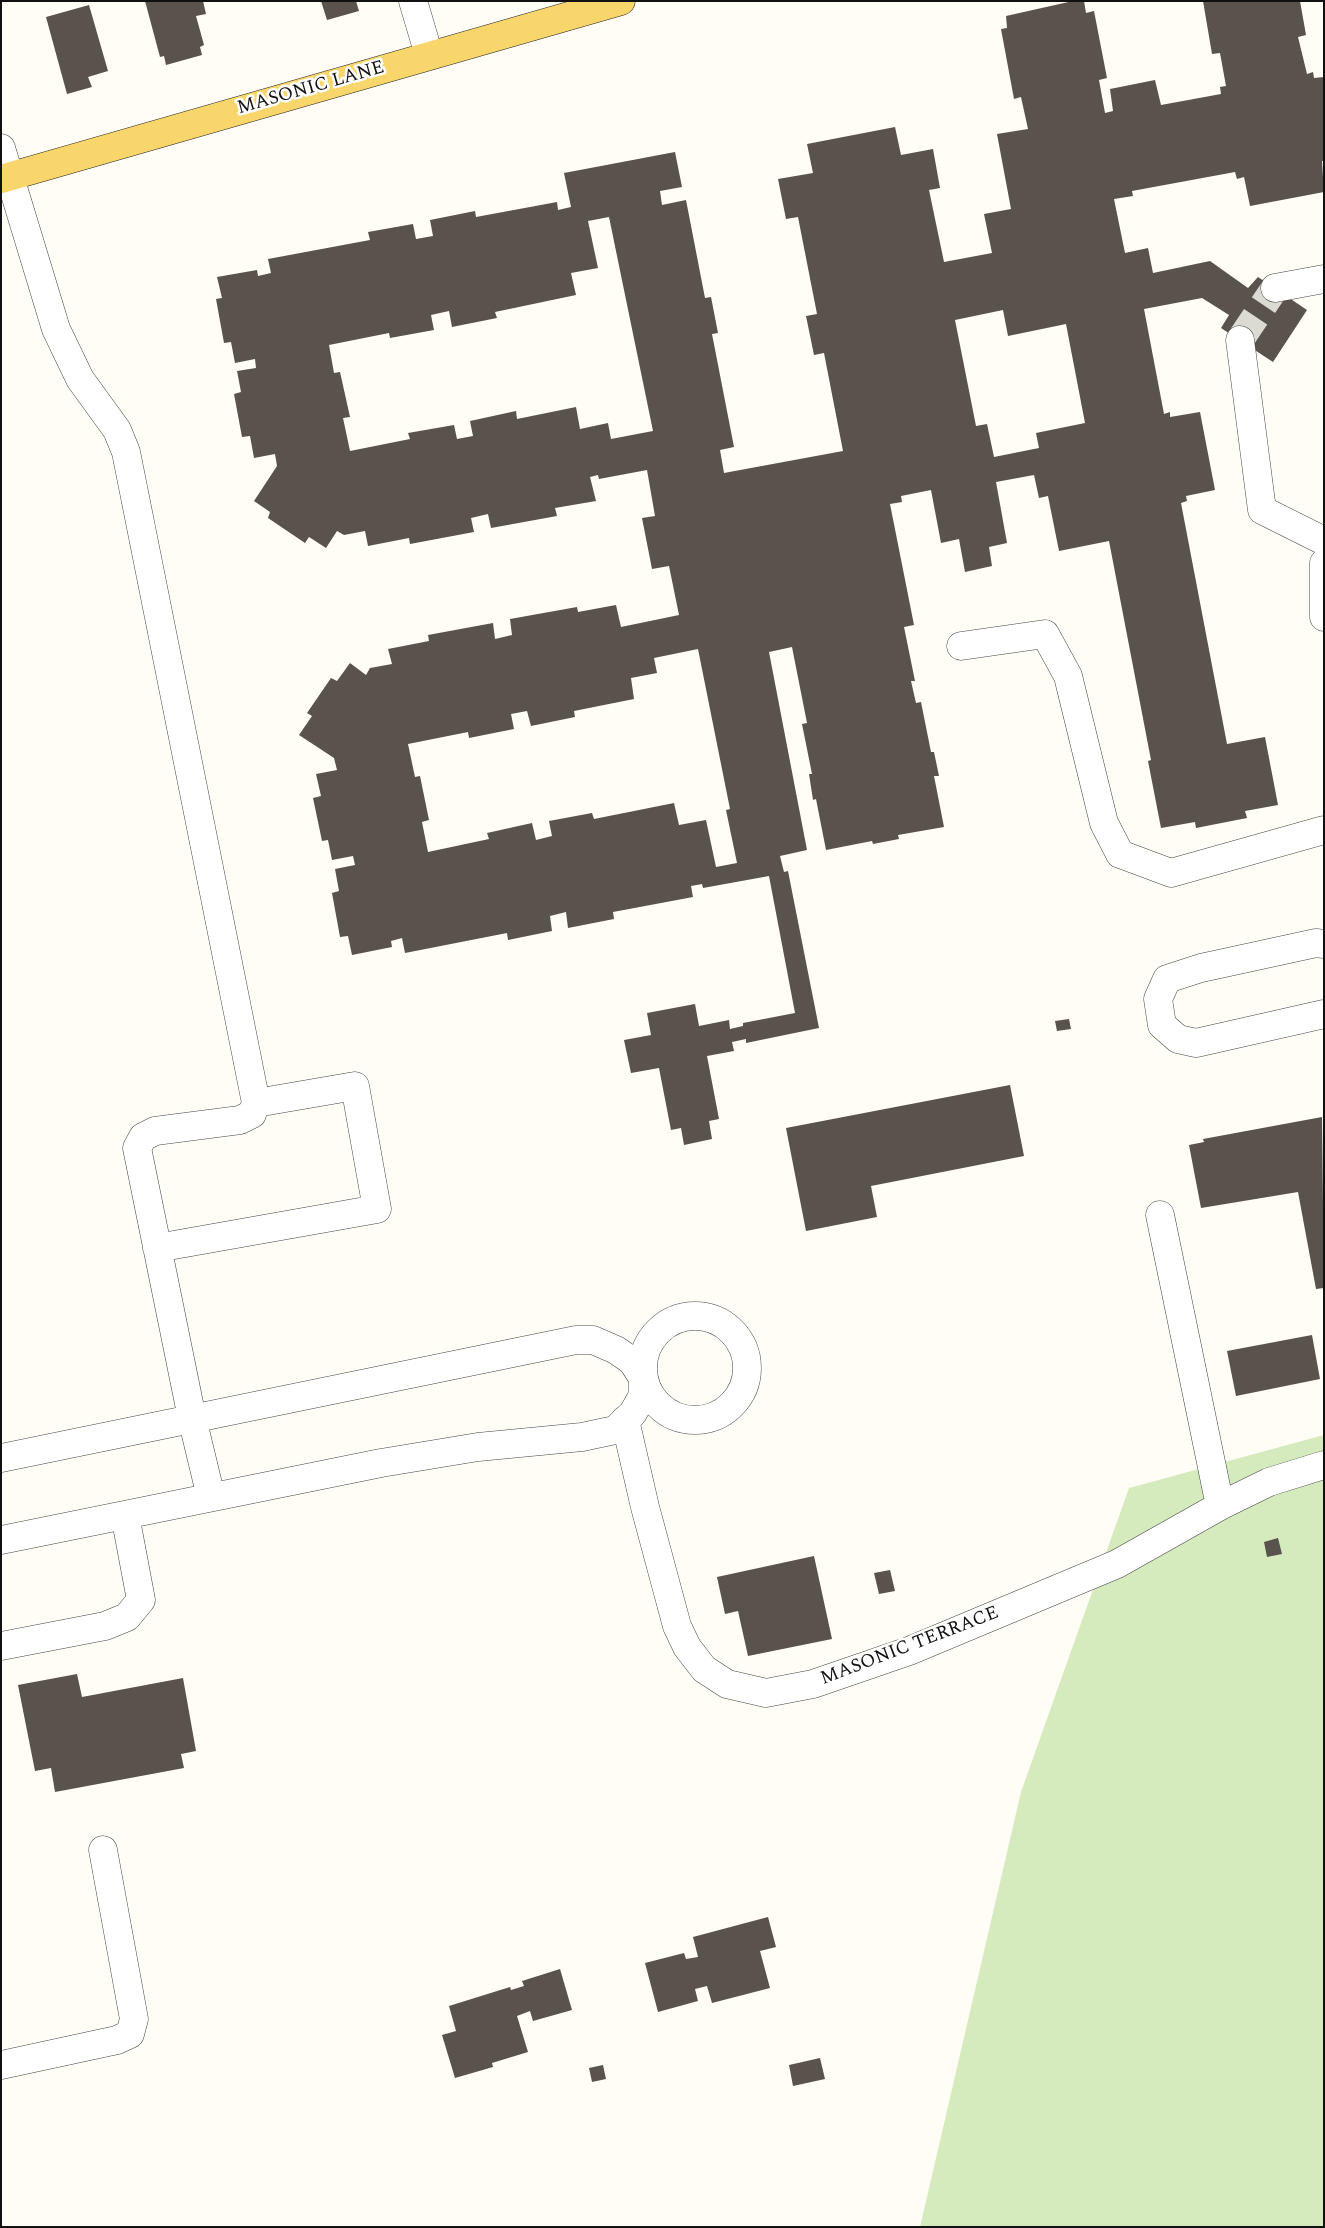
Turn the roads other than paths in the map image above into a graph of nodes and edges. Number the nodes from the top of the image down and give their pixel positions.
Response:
1 (413, 1) edge
2 (621, 1) edge
3 (429, 55) junction
4 (1, 148) edge
5 (6, 178) edge
6 (1324, 279) edge
7 (1275, 288) dead end
8 (1240, 340) tunnel mouth
9 (1324, 541) edge
10 (1324, 563) edge
11 (1324, 617) edge
12 (962, 646) dead end
13 (1324, 830) edge
14 (1324, 944) edge
15 (1324, 1014) edge
16 (256, 1104) junction
17 (1160, 1215) dead end
18 (157, 1248) junction
19 (192, 1418) junction
20 (625, 1420) junction
21 (1, 1458) edge
22 (1324, 1465) edge
23 (211, 1497) junction
24 (1220, 1506) junction
25 (125, 1515) junction
26 (1, 1540) edge
27 (1, 1646) edge
28 (103, 1850) dead end
29 (1, 2064) edge

1 - 3 street
2 - 3 main road, MASONIC LANE
3 - 5 main road, MASONIC LANE
4 - 5 street
5 - 16 street
6 - 7 street
8 - 9 street
10 - 11 street
12 - 13 street
14 - 15 street
16 - 18 street
16 - 18 street
17 - 24 street
18 - 19 street
19 - 20 street
19 - 21 street
19 - 23 street
20 - 23 street
20 - 24 street, MASONIC TERRACE
22 - 24 street, MASONIC TERRACE
23 - 25 street
25 - 26 street
25 - 27 street
28 - 29 street

